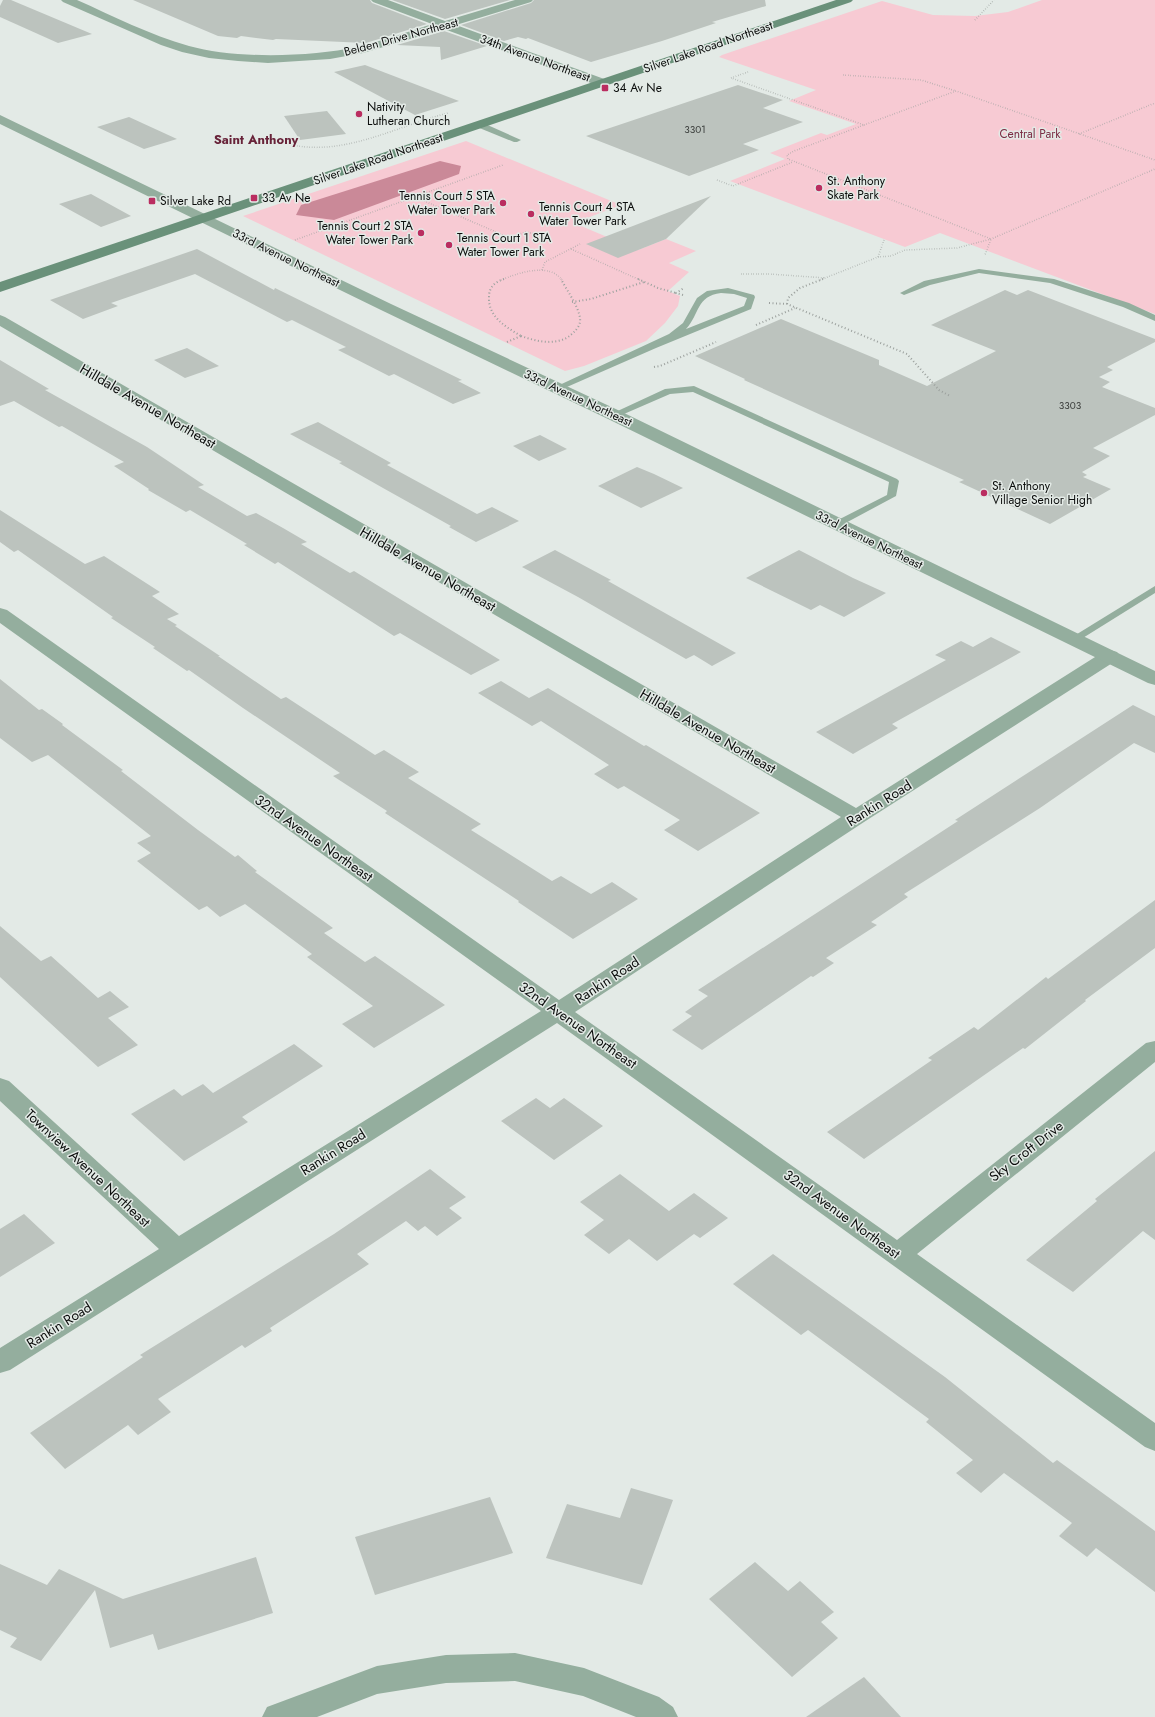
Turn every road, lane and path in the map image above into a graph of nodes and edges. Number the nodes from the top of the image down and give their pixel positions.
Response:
1 (67, 0) edge
2 (377, 0) edge
3 (527, 0) edge
4 (848, 0) edge
5 (994, 0) edge
6 (975, 20) dead end
7 (446, 25) junction
8 (748, 72) dead end
9 (843, 75) dead end
10 (603, 82) junction
11 (956, 92) junction
12 (1155, 103) edge
13 (452, 113) dead end
14 (0, 119) edge
15 (480, 125) junction
16 (864, 125) junction
17 (1078, 134) junction
18 (517, 140) dead end
19 (292, 145) dead end
20 (1155, 160) edge
21 (793, 162) junction
22 (503, 165) dead end
23 (1155, 169) edge
24 (717, 180) dead end
25 (415, 197) junction
26 (205, 219) junction
27 (537, 234) dead end
28 (991, 239) junction
29 (884, 240) dead end
30 (291, 242) dead end
31 (580, 244) dead end
32 (571, 249) junction
33 (878, 257) junction
34 (542, 270) junction
35 (979, 271) junction
36 (644, 282) junction
37 (0, 287) edge
38 (676, 293) dead end
39 (904, 293) dead end
40 (572, 302) junction
41 (750, 302) junction
42 (787, 304) junction
43 (1155, 318) edge
44 (0, 320) edge
45 (521, 336) junction
46 (503, 344) dead end
47 (656, 345) junction
48 (557, 388) junction
49 (950, 396) dead end
50 (614, 415) junction
51 (837, 524) junction
52 (1155, 589) edge
53 (0, 614) edge
54 (1074, 639) junction
55 (1110, 656) junction
56 (1155, 679) edge
57 (856, 817) junction
58 (559, 1012) junction
59 (1155, 1049) edge
60 (0, 1087) edge
61 (177, 1250) junction
62 (898, 1254) junction
63 (0, 1362) edge
64 (1155, 1439) edge
65 (278, 1717) edge
66 (662, 1717) edge

1 - 7 street, Belden Drive Northeast
2 - 7 street, 34th Avenue Northeast
3 - 7 street, Belden Drive Northeast
4 - 10 main road, Silver Lake Road Northeast
5 - 6 path
7 - 10 street, 34th Avenue Northeast
8 - 16 path
9 - 11 path
10 - 15 main road, Silver Lake Road Northeast
11 - 16 path
11 - 17 path
12 - 17 path
13 - 19 path
14 - 26 street, 33rd Avenue Northeast
15 - 18 lane
15 - 26 main road, Silver Lake Road Northeast
16 - 21 path
17 - 20 path
21 - 24 path
21 - 28 path
22 - 25 path
23 - 28 path
25 - 27 path
25 - 30 path
26 - 37 main road, Silver Lake Road Northeast
26 - 48 street, 33rd Avenue Northeast
28 - 33 path
28 - 35 path
29 - 33 path
31 - 32 path
32 - 34 path
32 - 36 path
33 - 42 path
34 - 40 path
34 - 45 path
35 - 39 lane
35 - 43 lane
36 - 38 path
36 - 40 path
40 - 45 path
41 - 42 path
41 - 47 lane
41 - 47 lane
42 - 49 path
44 - 57 street, Hilldale Avenue Northeast
45 - 46 path
47 - 48 lane
48 - 50 street, 33rd Avenue Northeast
50 - 51 street, 33rd Avenue Northeast
50 - 51 lane
51 - 54 street, 33rd Avenue Northeast
52 - 54 lane
53 - 58 street, 32nd Avenue Northeast
54 - 55 street, 33rd Avenue Northeast
55 - 56 street, 33rd Avenue Northeast
55 - 57 street, Rankin Road
57 - 58 street, Rankin Road
58 - 61 street, Rankin Road
58 - 62 street, 32nd Avenue Northeast
59 - 62 street, Sky Croft Drive
60 - 61 street, Townview Avenue Northeast
61 - 63 street, Rankin Road
62 - 64 street, 32nd Avenue Northeast
65 - 66 street

